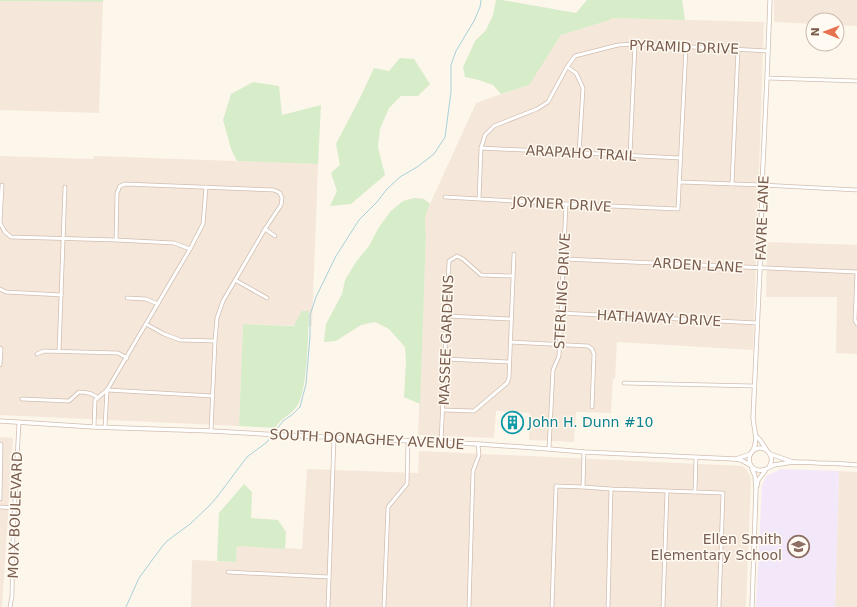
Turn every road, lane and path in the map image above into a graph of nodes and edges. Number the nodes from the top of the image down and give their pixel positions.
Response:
1 (770, 0) edge
2 (635, 44) junction
3 (686, 47) junction
4 (738, 49) junction
5 (768, 51) junction
6 (567, 67) junction
7 (767, 78) junction
8 (857, 81) edge
9 (481, 148) junction
10 (579, 153) junction
11 (630, 155) junction
12 (680, 158) junction
13 (680, 182) junction
14 (732, 184) junction
15 (2, 185) dead end
16 (762, 185) junction
17 (65, 187) dead end
18 (206, 187) junction
19 (857, 190) edge
20 (445, 197) dead end
21 (479, 199) junction
22 (566, 204) junction
23 (265, 229) junction
24 (275, 236) dead end
25 (64, 239) junction
26 (116, 240) junction
27 (190, 249) junction
28 (514, 254) dead end
29 (564, 259) junction
30 (760, 268) junction
31 (857, 272) edge
32 (513, 276) junction
33 (235, 280) junction
34 (0, 289) edge
35 (62, 295) junction
36 (127, 298) dead end
37 (266, 298) dead end
38 (158, 304) junction
39 (561, 313) junction
40 (447, 316) junction
41 (511, 319) junction
42 (757, 323) junction
43 (146, 324) junction
44 (857, 324) edge
45 (215, 341) junction
46 (510, 342) junction
47 (560, 344) junction
48 (0, 348) edge
49 (60, 351) junction
50 (37, 354) dead end
51 (127, 358) junction
52 (445, 359) junction
53 (509, 362) junction
54 (0, 365) edge
55 (624, 382) dead end
56 (755, 386) junction
57 (108, 390) junction
58 (213, 396) junction
59 (98, 398) junction
60 (22, 399) dead end
61 (592, 407) dead end
62 (443, 410) junction
63 (0, 421) edge
64 (19, 422) junction
65 (94, 427) junction
66 (105, 427) junction
67 (211, 431) junction
68 (756, 436) junction
69 (334, 438) junction
70 (408, 442) junction
71 (441, 443) junction
72 (0, 444) edge
73 (478, 444) junction
74 (549, 449) junction
75 (766, 450) junction
76 (584, 452) junction
77 (751, 453) junction
78 (770, 454) junction
79 (696, 457) junction
80 (734, 459) junction
81 (794, 462) junction
82 (857, 465) edge
83 (751, 466) junction
84 (767, 468) junction
85 (583, 487) junction
86 (611, 489) junction
87 (756, 489) junction
88 (667, 491) junction
89 (695, 492) junction
90 (0, 499) edge
91 (0, 507) edge
92 (15, 508) junction
93 (228, 572) dead end
94 (329, 577) junction
95 (10, 607) edge
96 (328, 607) edge
97 (384, 607) edge
98 (470, 607) edge
99 (552, 607) edge
100 (608, 607) edge
101 (663, 607) edge
102 (719, 607) edge
103 (752, 607) edge

1 - 5 street, FAVRE LANE
2 - 3 street, PYRAMID DRIVE
2 - 6 street, PYRAMID DRIVE
2 - 11 street
3 - 4 street, PYRAMID DRIVE
3 - 12 street
4 - 5 street, PYRAMID DRIVE
4 - 14 street
5 - 7 street, FAVRE LANE
6 - 9 street, PYRAMID DRIVE
6 - 10 street
7 - 8 street
7 - 16 street, FAVRE LANE
9 - 10 street, ARAPAHO TRAIL
9 - 21 street, PYRAMID DRIVE
10 - 11 street, ARAPAHO TRAIL
11 - 12 street, ARAPAHO TRAIL
12 - 13 street
13 - 14 street
13 - 22 street, JOYNER DRIVE
14 - 16 street
15 - 25 street
16 - 19 street
16 - 30 street, FAVRE LANE
17 - 25 street
18 - 23 street
18 - 26 street
18 - 27 street
20 - 21 street, JOYNER DRIVE
21 - 22 street, JOYNER DRIVE
22 - 29 street, STERLING DRIVE
23 - 24 street
23 - 33 street
25 - 26 street
25 - 35 street
26 - 27 street
27 - 38 street
28 - 32 street
29 - 30 street, ARDEN LANE
29 - 39 street, STERLING DRIVE
30 - 31 street, ARDEN LANE
30 - 42 street, FAVRE LANE
31 - 44 street
32 - 40 street, MASSEE GARDENS
32 - 41 street
33 - 37 street
33 - 45 street
34 - 35 street
35 - 49 street
36 - 38 street
38 - 43 street
39 - 42 street, HATHAWAY DRIVE
39 - 47 street, STERLING DRIVE
40 - 41 street
40 - 52 street, MASSEE GARDENS
41 - 46 street
42 - 56 street, FAVRE LANE
43 - 45 street
43 - 51 street
45 - 58 street
46 - 47 street
46 - 53 street
47 - 61 street
47 - 74 street, STERLING DRIVE
48 - 54 street
49 - 50 street
49 - 51 street
51 - 57 street
52 - 53 street
52 - 62 street, MASSEE GARDENS
53 - 62 street
55 - 56 street
56 - 68 street, FAVRE LANE
57 - 58 street
57 - 59 street
57 - 66 street
58 - 67 street
59 - 60 street
59 - 65 street
62 - 71 street, MASSEE GARDENS
63 - 64 street, SOUTH DONAGHEY AVENUE
64 - 65 street, SOUTH DONAGHEY AVENUE
64 - 92 street, MOIX BOULEVARD
65 - 66 street, SOUTH DONAGHEY AVENUE
66 - 67 street, SOUTH DONAGHEY AVENUE
67 - 69 street, SOUTH DONAGHEY AVENUE
68 - 75 street, FAVRE LANE
68 - 77 street, FAVRE LANE
69 - 70 street, SOUTH DONAGHEY AVENUE
69 - 94 street
70 - 71 street, SOUTH DONAGHEY AVENUE
70 - 97 street
71 - 73 street, SOUTH DONAGHEY AVENUE
72 - 90 street
73 - 74 street, SOUTH DONAGHEY AVENUE
73 - 98 street
74 - 76 street, SOUTH DONAGHEY AVENUE
75 - 77 street
75 - 78 street
76 - 79 street, SOUTH DONAGHEY AVENUE
76 - 85 street
77 - 80 street, SOUTH DONAGHEY AVENUE
77 - 83 street
78 - 81 street
78 - 84 street
79 - 80 street, SOUTH DONAGHEY AVENUE
79 - 89 street
80 - 83 street, SOUTH DONAGHEY AVENUE
81 - 82 street
81 - 84 street
83 - 84 street
83 - 87 street
84 - 87 street
85 - 86 street
85 - 99 street
86 - 88 street
86 - 100 street
87 - 103 street
88 - 89 street
88 - 101 street
89 - 102 street
91 - 92 street
92 - 95 street, MOIX BOULEVARD
93 - 94 street
94 - 96 street

